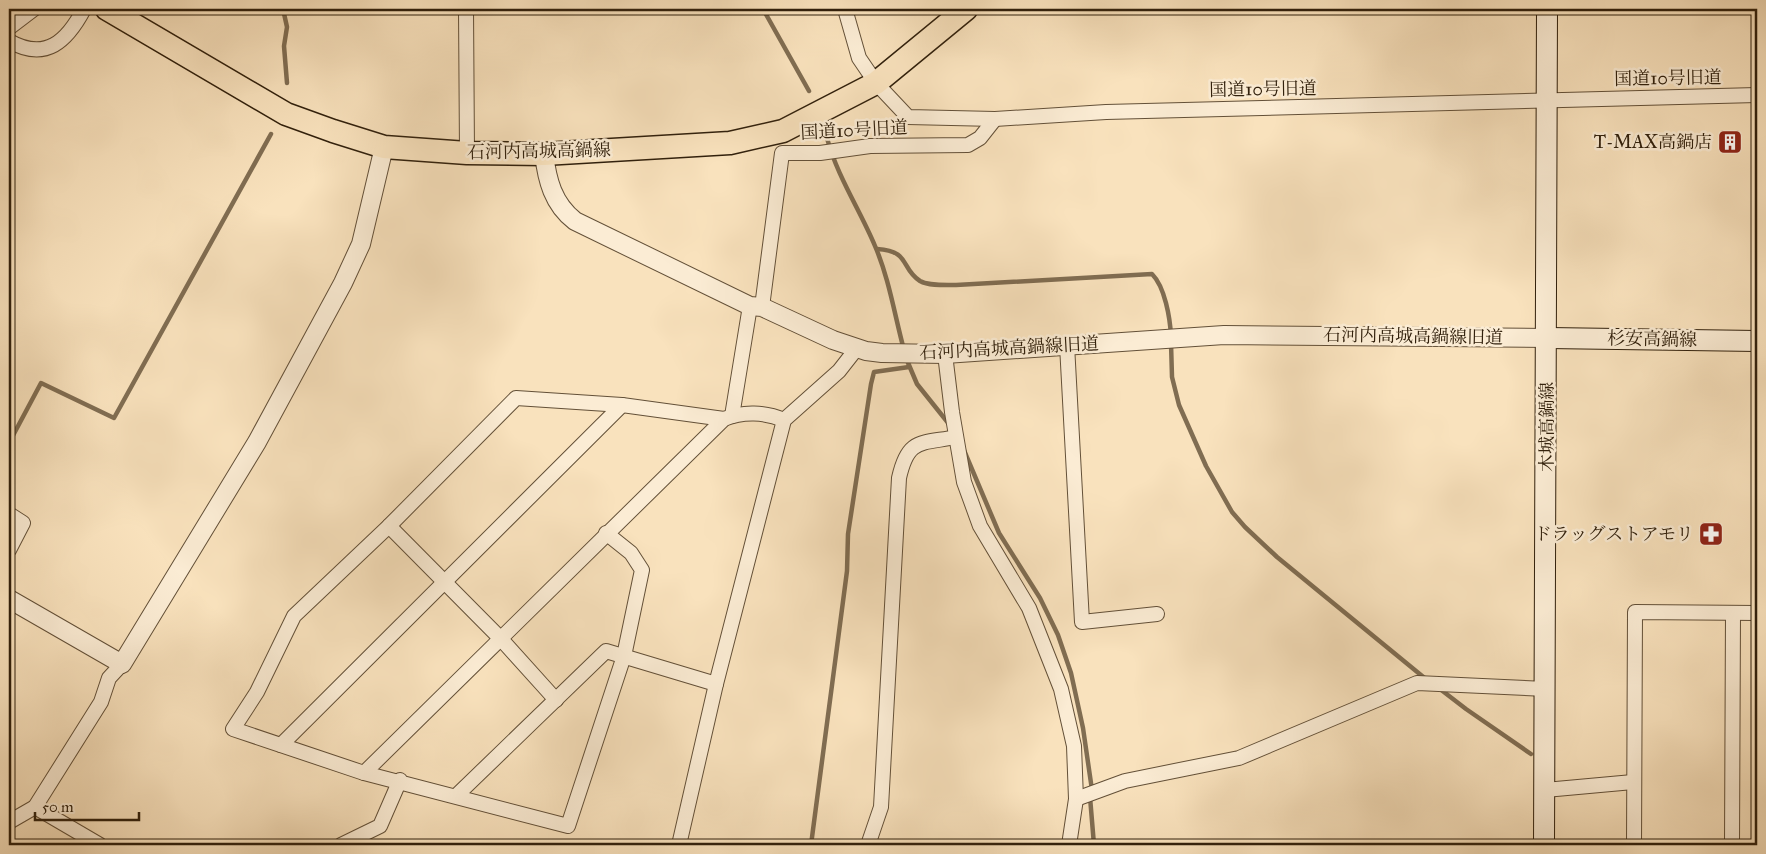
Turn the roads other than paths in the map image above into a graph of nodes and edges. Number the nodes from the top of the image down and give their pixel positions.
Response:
1 (34, 9) edge
2 (84, 9) edge
3 (107, 9) edge
4 (466, 9) edge
5 (845, 9) edge
6 (966, 9) edge
7 (1547, 9) edge
8 (9, 28) edge
9 (9, 42) edge
10 (876, 83) junction
11 (1757, 95) edge
12 (1546, 100) junction
13 (995, 119) junction
14 (384, 147) junction
15 (467, 153) junction
16 (544, 154) junction
17 (756, 307) junction
18 (1548, 338) junction
19 (1757, 341) edge
20 (1067, 346) junction
21 (857, 348) junction
22 (945, 354) junction
23 (622, 405) junction
24 (728, 417) junction
25 (784, 420) junction
26 (956, 437) junction
27 (9, 514) edge
28 (389, 526) junction
29 (606, 533) junction
30 (9, 550) edge
31 (444, 581) junction
32 (9, 599) edge
33 (1733, 613) junction
34 (1757, 613) edge
35 (1157, 614) dead end
36 (501, 638) junction
37 (624, 656) junction
38 (122, 664) junction
39 (716, 684) junction
40 (1546, 689) junction
41 (556, 700) junction
42 (280, 744) junction
43 (364, 773) junction
44 (400, 780) junction
45 (1633, 782) junction
46 (1545, 790) junction
47 (456, 796) junction
48 (1076, 799) junction
49 (35, 807) junction
50 (9, 822) edge
51 (100, 845) edge
52 (341, 845) edge
53 (679, 845) edge
54 (868, 845) edge
55 (1069, 845) edge
56 (1544, 845) edge
57 (1634, 845) edge
58 (1732, 845) edge

1 - 8 street
2 - 9 street
3 - 14 main road, 石河内高城高鍋線
4 - 15 street
5 - 10 street
6 - 10 main road, 石河内高城高鍋線
7 - 12 main road, 木城高鍋線
10 - 13 street
10 - 16 main road, 石河内高城高鍋線
11 - 12 street, 国道10号旧道
12 - 13 street, 国道10号旧道
12 - 18 main road, 木城高鍋線
13 - 17 street, 国道10号旧道
14 - 15 main road, 石河内高城高鍋線
14 - 38 street
15 - 16 main road, 石河内高城高鍋線
16 - 17 street, 石河内高城高鍋線旧道
17 - 21 street, 石河内高城高鍋線旧道
17 - 24 street
18 - 19 main road, 杉安高鍋線
18 - 20 street, 石河内高城高鍋線旧道
18 - 40 main road, 木城高鍋線
20 - 22 street, 石河内高城高鍋線旧道
20 - 35 street
21 - 22 street, 石河内高城高鍋線旧道
21 - 25 street
22 - 26 street
23 - 24 street
23 - 28 street
23 - 31 street
24 - 25 street
24 - 29 street
25 - 39 street
26 - 48 street
26 - 54 street
27 - 30 street
28 - 31 street
28 - 42 street
29 - 36 street
29 - 37 street
31 - 36 street
31 - 42 street
32 - 38 street
33 - 34 street
33 - 45 street
33 - 58 street
36 - 41 street
36 - 43 street
37 - 39 street
37 - 41 street
37 - 47 street
38 - 49 street
39 - 53 street
40 - 46 main road, 木城高鍋線
40 - 48 street
41 - 47 street
42 - 43 street
43 - 44 street
44 - 47 street
44 - 52 street
45 - 46 street
45 - 57 street
46 - 56 main road, 木城高鍋線
48 - 55 street
49 - 50 street
49 - 51 street

